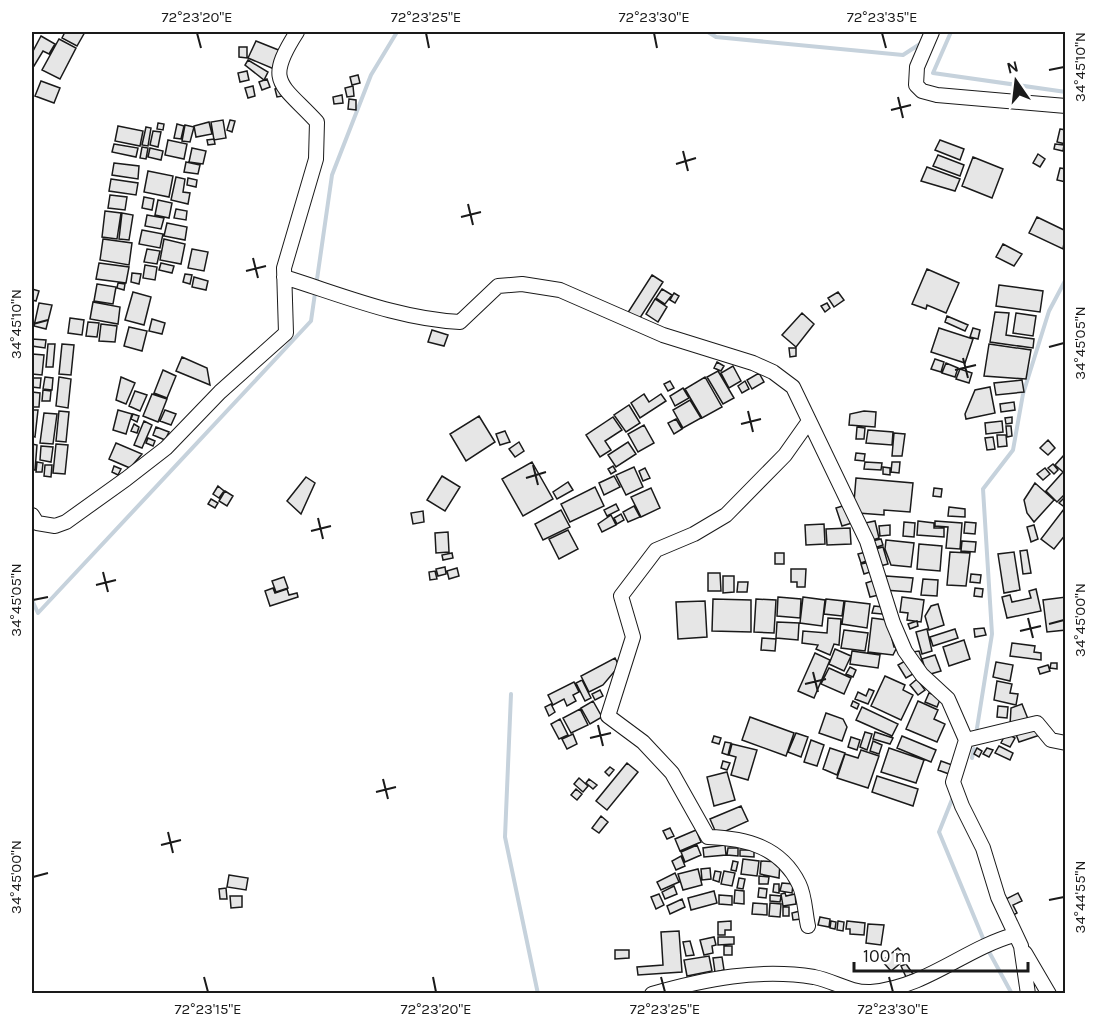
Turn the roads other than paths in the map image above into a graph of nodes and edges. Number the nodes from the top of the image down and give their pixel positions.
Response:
1 (297, 32) edge
2 (932, 32) edge
3 (1065, 106) edge
4 (284, 277) junction
5 (809, 421) junction
6 (32, 515) edge
7 (966, 740) junction
8 (1065, 743) edge
9 (807, 926) dead end
10 (1018, 941) junction
11 (652, 993) edge
12 (1028, 993) edge
13 (1049, 993) edge

1 - 4 street
2 - 3 street
4 - 5 street
4 - 6 street
5 - 7 street
5 - 9 street
7 - 8 street
7 - 10 street
10 - 11 street
10 - 12 street
10 - 13 street

